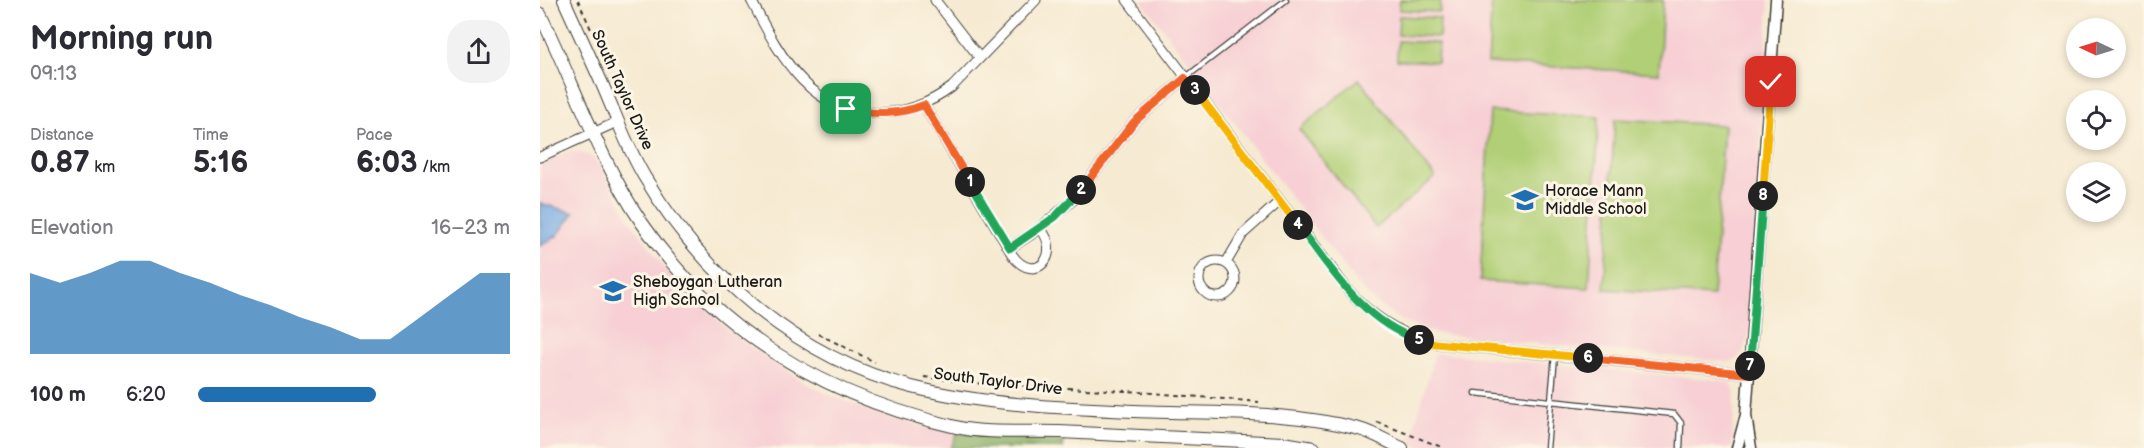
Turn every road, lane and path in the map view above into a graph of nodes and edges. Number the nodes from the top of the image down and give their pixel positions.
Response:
1 (564, 0) edge
2 (578, 0) edge
3 (751, 0) edge
4 (935, 0) edge
5 (1036, 0) edge
6 (1127, 0) edge
7 (1286, 0) edge
8 (1776, 0) edge
9 (540, 14) edge
10 (979, 57) junction
11 (604, 58) dead end
12 (1185, 78) junction
13 (924, 105) junction
14 (617, 122) junction
15 (594, 132) junction
16 (540, 157) edge
17 (1280, 201) junction
18 (1040, 228) junction
19 (1010, 248) junction
20 (1226, 263) dead end
21 (814, 332) dead end
22 (1555, 355) junction
23 (884, 365) dead end
24 (1749, 374) junction
25 (922, 376) dead end
26 (1475, 393) dead end
27 (1551, 401) junction
28 (1258, 402) dead end
29 (1746, 415) junction
30 (1371, 420) dead end
31 (1314, 448) edge
32 (1402, 448) edge
33 (1444, 448) edge
34 (1547, 448) edge
35 (1680, 448) edge
36 (1737, 448) edge
37 (1751, 448) edge

1 - 14 main road, South Taylor Drive
2 - 11 path
3 - 13 street
4 - 10 street
5 - 10 street
6 - 12 street
7 - 12 lane
8 - 24 street
9 - 15 main road
10 - 13 street
12 - 17 street
12 - 18 street
13 - 19 street
14 - 15 street
14 - 32 main road, South Taylor Drive
15 - 16 street
15 - 31 main road
17 - 20 street
17 - 22 street
18 - 19 street
18 - 19 street
21 - 23 path
22 - 24 street
22 - 27 lane
24 - 29 street
25 - 28 path
26 - 27 lane
27 - 34 lane
27 - 35 lane
29 - 36 street
29 - 37 street
30 - 33 path

